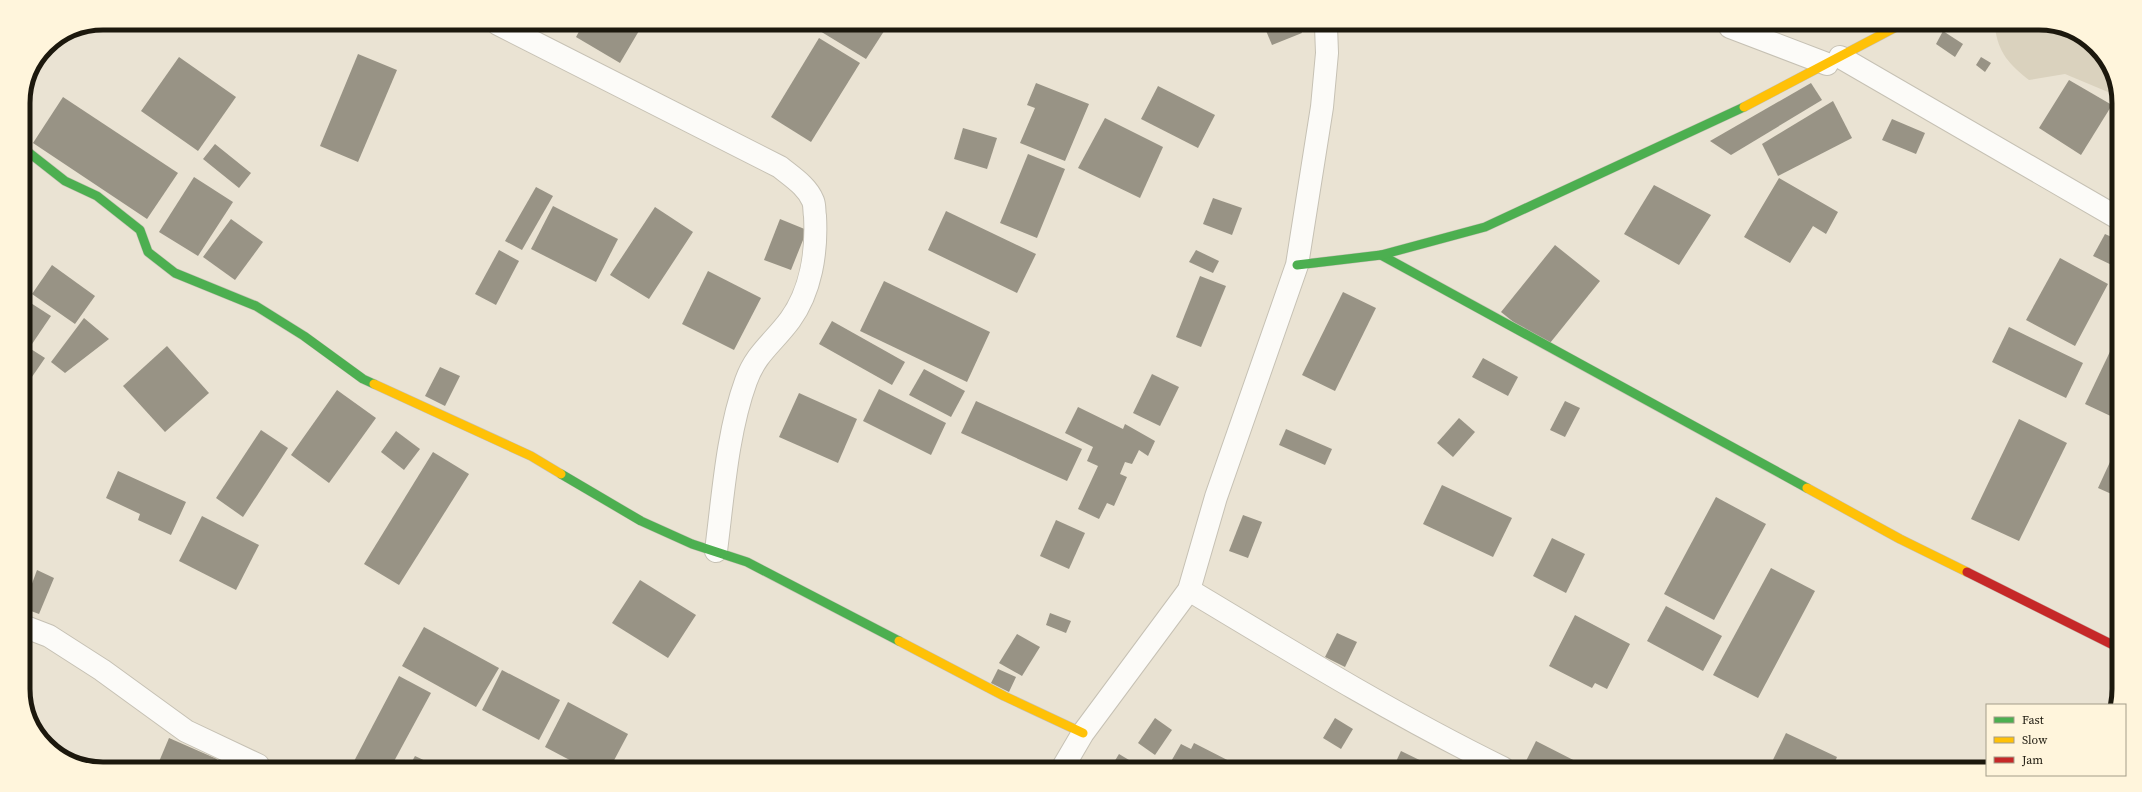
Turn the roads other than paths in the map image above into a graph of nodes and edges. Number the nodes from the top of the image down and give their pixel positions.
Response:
1 (510, 30) edge
2 (1326, 30) edge
3 (1739, 30) edge
4 (1890, 30) edge
5 (1833, 61) junction
6 (30, 154) edge
7 (2112, 215) edge
8 (1381, 255) junction
9 (1296, 265) junction
10 (716, 551) junction
11 (1190, 590) junction
12 (30, 629) edge
13 (2112, 645) edge
14 (1083, 733) junction
15 (252, 762) edge
16 (1066, 762) edge
17 (1491, 762) edge

1 - 10 street
2 - 9 street
3 - 5 street
4 - 5 street
5 - 7 street
5 - 8 street
6 - 10 street
8 - 9 street
8 - 13 street
9 - 11 street
10 - 14 street
11 - 14 street
11 - 17 street
12 - 15 street
14 - 16 street

